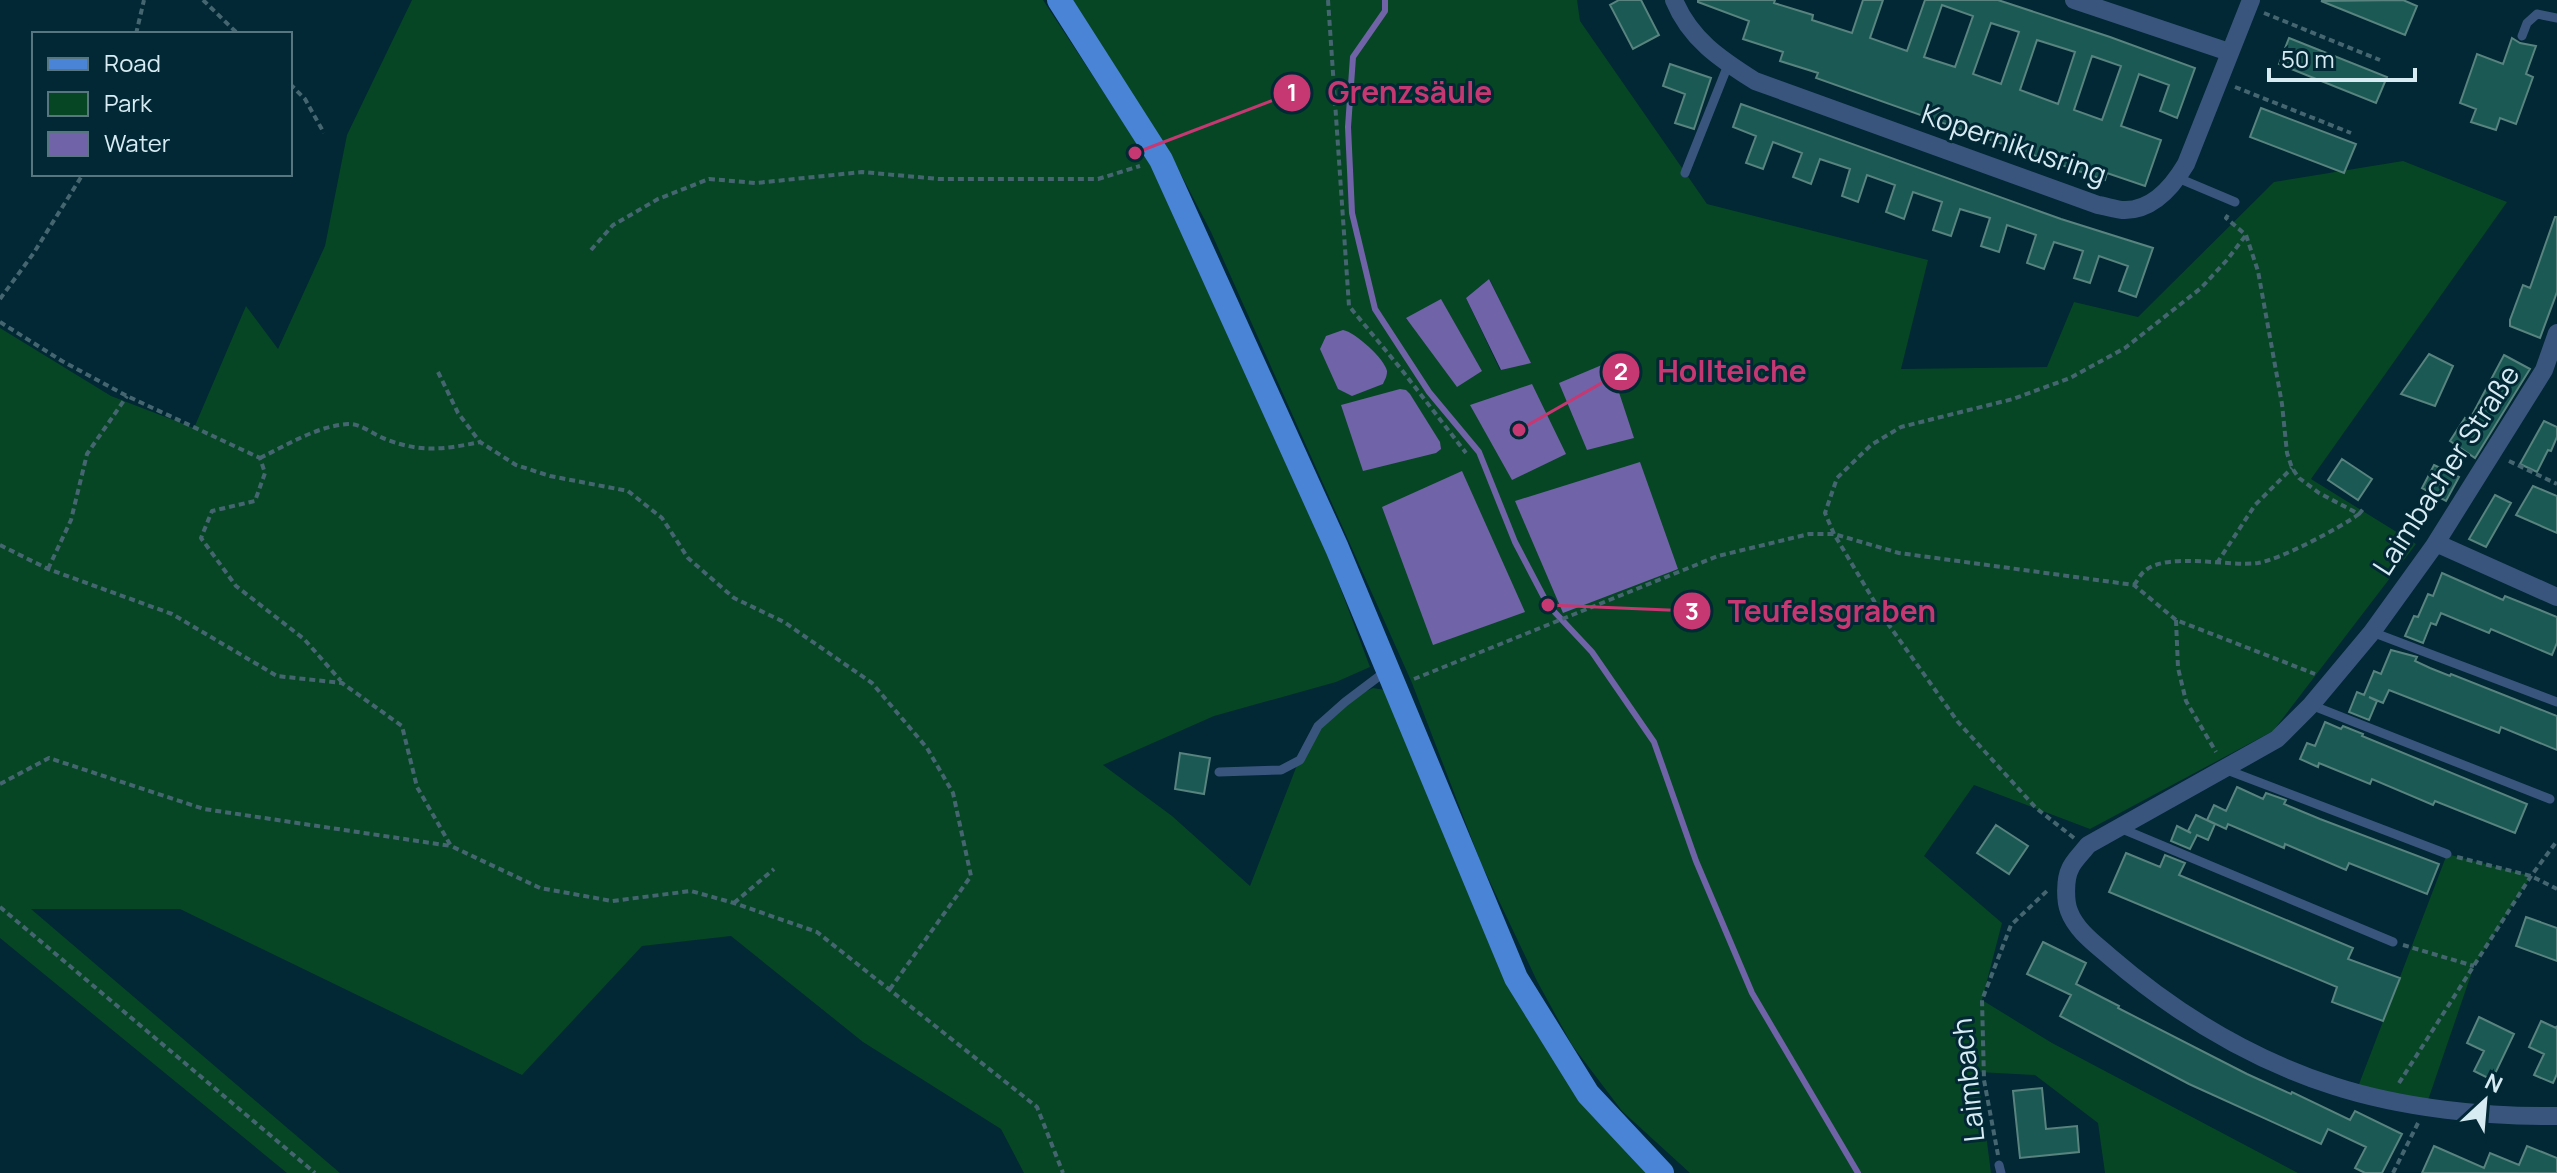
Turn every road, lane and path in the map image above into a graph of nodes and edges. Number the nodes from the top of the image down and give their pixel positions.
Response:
1 (144, 0) edge
2 (203, 0) edge
3 (1059, 0) edge
4 (1328, 0) edge
5 (1674, 0) edge
6 (2074, 0) edge
7 (2249, 3) edge
8 (2557, 18) edge
9 (136, 32) edge
10 (236, 32) edge
11 (2522, 36) dead end
12 (2229, 52) junction
13 (2380, 60) dead end
14 (1728, 65) junction
15 (2218, 81) junction
16 (292, 86) edge
17 (324, 133) dead end
18 (2351, 133) dead end
19 (1161, 160) junction
20 (1685, 173) dead end
21 (82, 176) edge
22 (2178, 178) junction
23 (2235, 202) joint
24 (2246, 235) junction
25 (591, 250) dead end
26 (0, 299) edge
27 (0, 322) edge
28 (2557, 333) edge
29 (438, 372) dead end
30 (127, 396) junction
31 (480, 442) junction
32 (1466, 453) dead end
33 (2492, 453) junction
34 (260, 458) junction
35 (2292, 468) junction
36 (2557, 484) edge
37 (2364, 508) dead end
38 (2359, 514) junction
39 (1834, 534) junction
40 (2436, 543) junction
41 (0, 545) edge
42 (2217, 563) junction
43 (48, 569) junction
44 (2134, 585) junction
45 (2557, 597) edge
46 (2176, 620) junction
47 (2372, 632) junction
48 (1391, 678) junction
49 (2332, 681) junction
50 (342, 683) junction
51 (2557, 702) edge
52 (2311, 705) junction
53 (2227, 770) junction
54 (1219, 772) dead end
55 (0, 784) edge
56 (2550, 799) dead end
57 (2120, 828) junction
58 (2557, 841) edge
59 (2088, 845) junction
60 (451, 846) junction
61 (2447, 854) joint
62 (774, 869) dead end
63 (2070, 869) junction
64 (2531, 876) junction
65 (2557, 889) edge
66 (734, 903) junction
67 (0, 907) edge
68 (2393, 942) dead end
69 (2417, 949) dead end
70 (2474, 966) junction
71 (890, 989) junction
72 (2388, 1100) junction
73 (2426, 1106) junction
74 (2557, 1116) edge
75 (2000, 1169) edge
76 (315, 1173) edge
77 (1063, 1173) edge
78 (1662, 1173) edge
79 (2393, 1173) edge

1 - 9 path
2 - 10 path
3 - 19 main road
4 - 32 path
5 - 14 street, Kopernikusring
6 - 12 street
7 - 12 street, Kopernikusring
7 - 13 path
8 - 11 lane
12 - 15 street, Kopernikusring
14 - 20 lane
14 - 22 street, Kopernikusring
15 - 18 path
15 - 22 street, Kopernikusring
16 - 17 path
19 - 25 path
19 - 48 main road
21 - 26 path
22 - 23 lane
23 - 24 path
24 - 35 path
24 - 39 path
27 - 30 path
28 - 33 street, Laimbacher Straße
29 - 31 path
30 - 34 path
30 - 43 path
31 - 34 path
31 - 71 path
33 - 36 path
33 - 40 street, Laimbacher Straße
34 - 50 path
35 - 38 path
35 - 42 path
37 - 38 path
38 - 42 path
39 - 44 path
39 - 48 path
39 - 59 path
40 - 45 street
40 - 47 street, Laimbacher Straße
41 - 43 path
42 - 44 path
43 - 50 path
44 - 46 path
46 - 49 path
46 - 53 path
47 - 49 street, Laimbacher Straße
47 - 51 lane
48 - 54 lane
48 - 78 main road
49 - 52 street, Laimbacher Straße
50 - 60 path
52 - 53 street, Laimbacher Straße
52 - 56 lane
53 - 57 street, Laimbacher Straße
53 - 61 lane
55 - 60 path
57 - 59 street, Laimbacher Straße
57 - 68 lane
58 - 64 path
59 - 63 street, Laimbacher Straße
60 - 66 path
61 - 64 path
62 - 66 path
63 - 72 street
63 - 75 path, Laimbach
64 - 65 path
64 - 70 path
66 - 71 path
67 - 76 path
69 - 70 path
70 - 72 path
71 - 77 path
72 - 73 street
73 - 74 street
73 - 79 path

